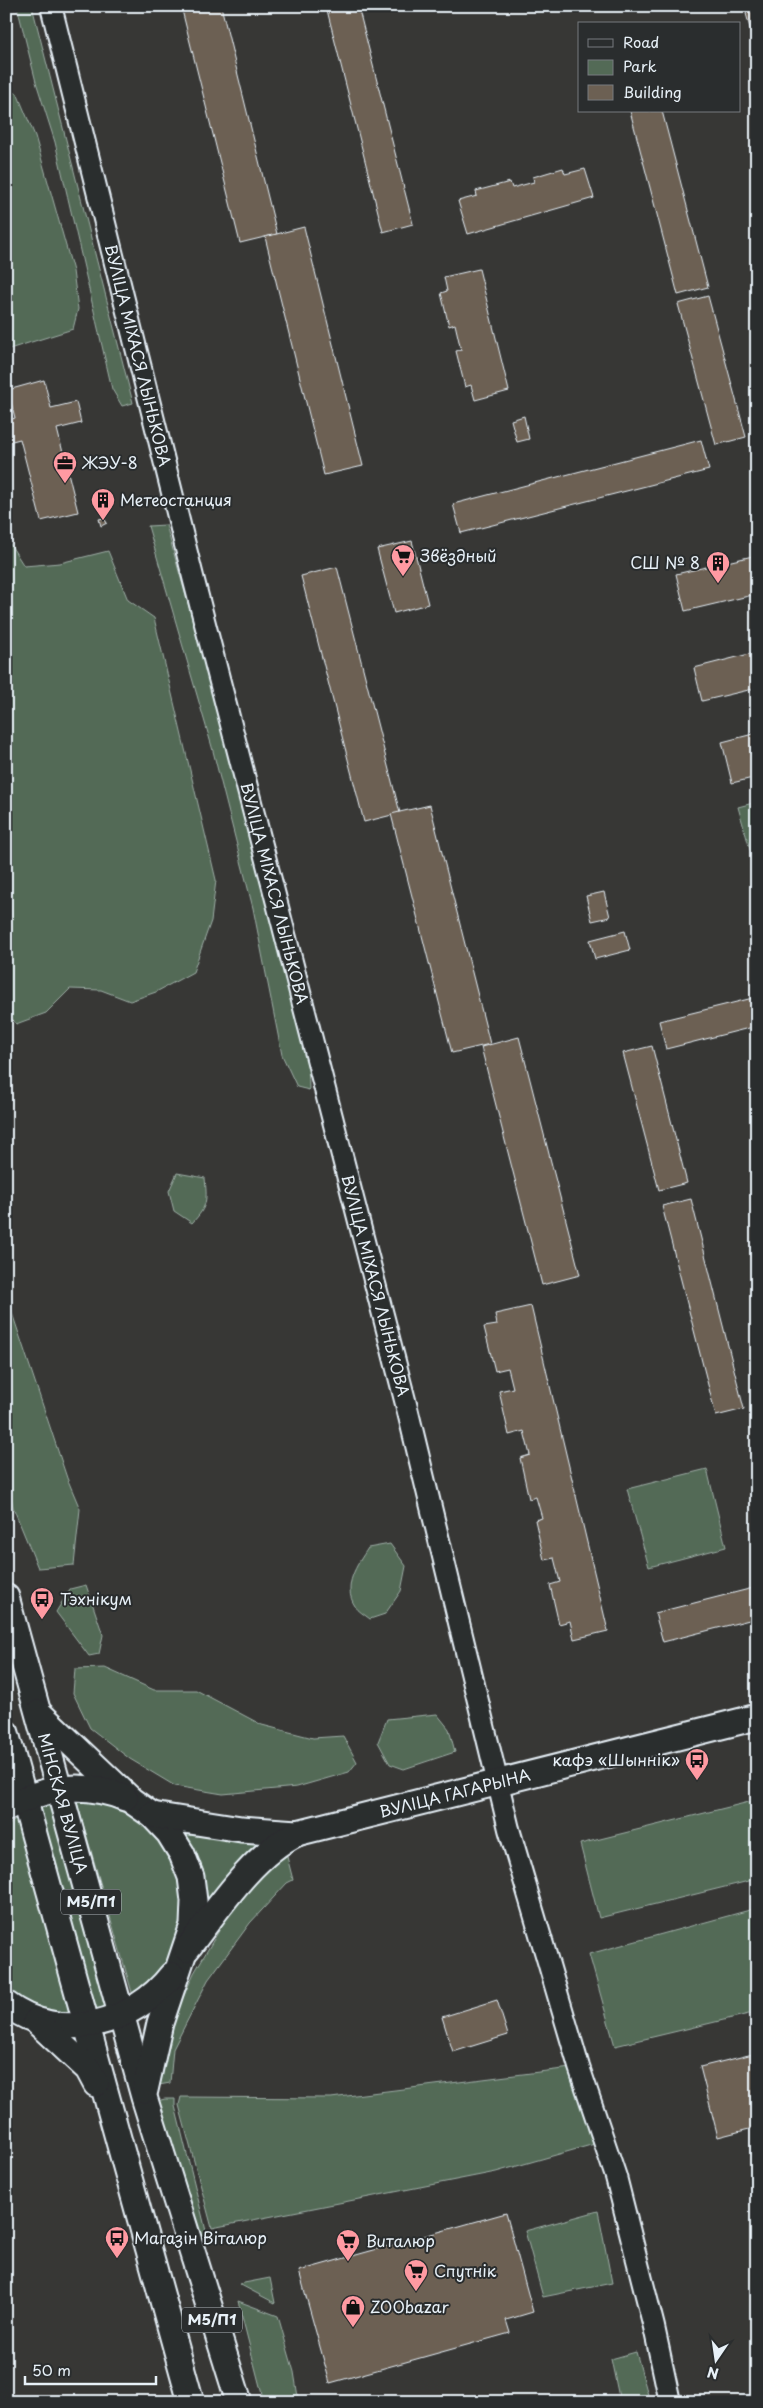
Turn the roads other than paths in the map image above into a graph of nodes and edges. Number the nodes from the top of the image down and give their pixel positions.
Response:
1 (51, 6) edge
2 (6, 1597) edge
3 (39, 1713) junction
4 (757, 1717) edge
5 (6, 1733) edge
6 (497, 1782) junction
7 (60, 1788) junction
8 (132, 1801) junction
9 (15, 1803) edge
10 (152, 1815) junction
11 (297, 1833) junction
12 (181, 1959) junction
13 (7, 2005) edge
14 (122, 2016) junction
15 (33, 2018) junction
16 (86, 2025) junction
17 (144, 2097) junction
18 (109, 2108) junction
19 (191, 2402) edge
20 (238, 2402) edge
21 (670, 2402) edge

1 - 6 street, ВУЛІЦА МІХАСЯ ЛЫНЬКОВА
2 - 3 main road, МІНСКАЯ ВУЛІЦА / М5/П1
3 - 7 main road, МІНСКАЯ ВУЛІЦА / М5/П1
3 - 8 main road
4 - 6 main road, ВУЛІЦА ГАГАРЫНА
5 - 9 main road, М5/П1
6 - 11 main road, ВУЛІЦА ГАГАРЫНА
6 - 21 street, ВУЛІЦА МІХАСЯ ЛЫНЬКОВА
7 - 8 main road
7 - 9 main road
7 - 14 main road, МІНСКАЯ ВУЛІЦА / М5/П1
8 - 10 main road
9 - 16 main road, М5/П1
10 - 11 main road, ВУЛІЦА ГАГАРЫНА
10 - 12 main road
11 - 12 main road, ВУЛІЦА ГАГАРЫНА
12 - 14 main road, ВУЛІЦА ГАГАРЫНА
12 - 17 main road
13 - 15 main road
14 - 16 main road, ВУЛІЦА ГАГАРЫНА
14 - 17 main road, МІНСКАЯ ВУЛІЦА / М5/П1
15 - 16 main road, ВУЛІЦА ГАГАРЫНА
15 - 18 main road
16 - 18 main road, М5/П1
17 - 20 main road, М5/П1
18 - 19 main road, М5/П1

